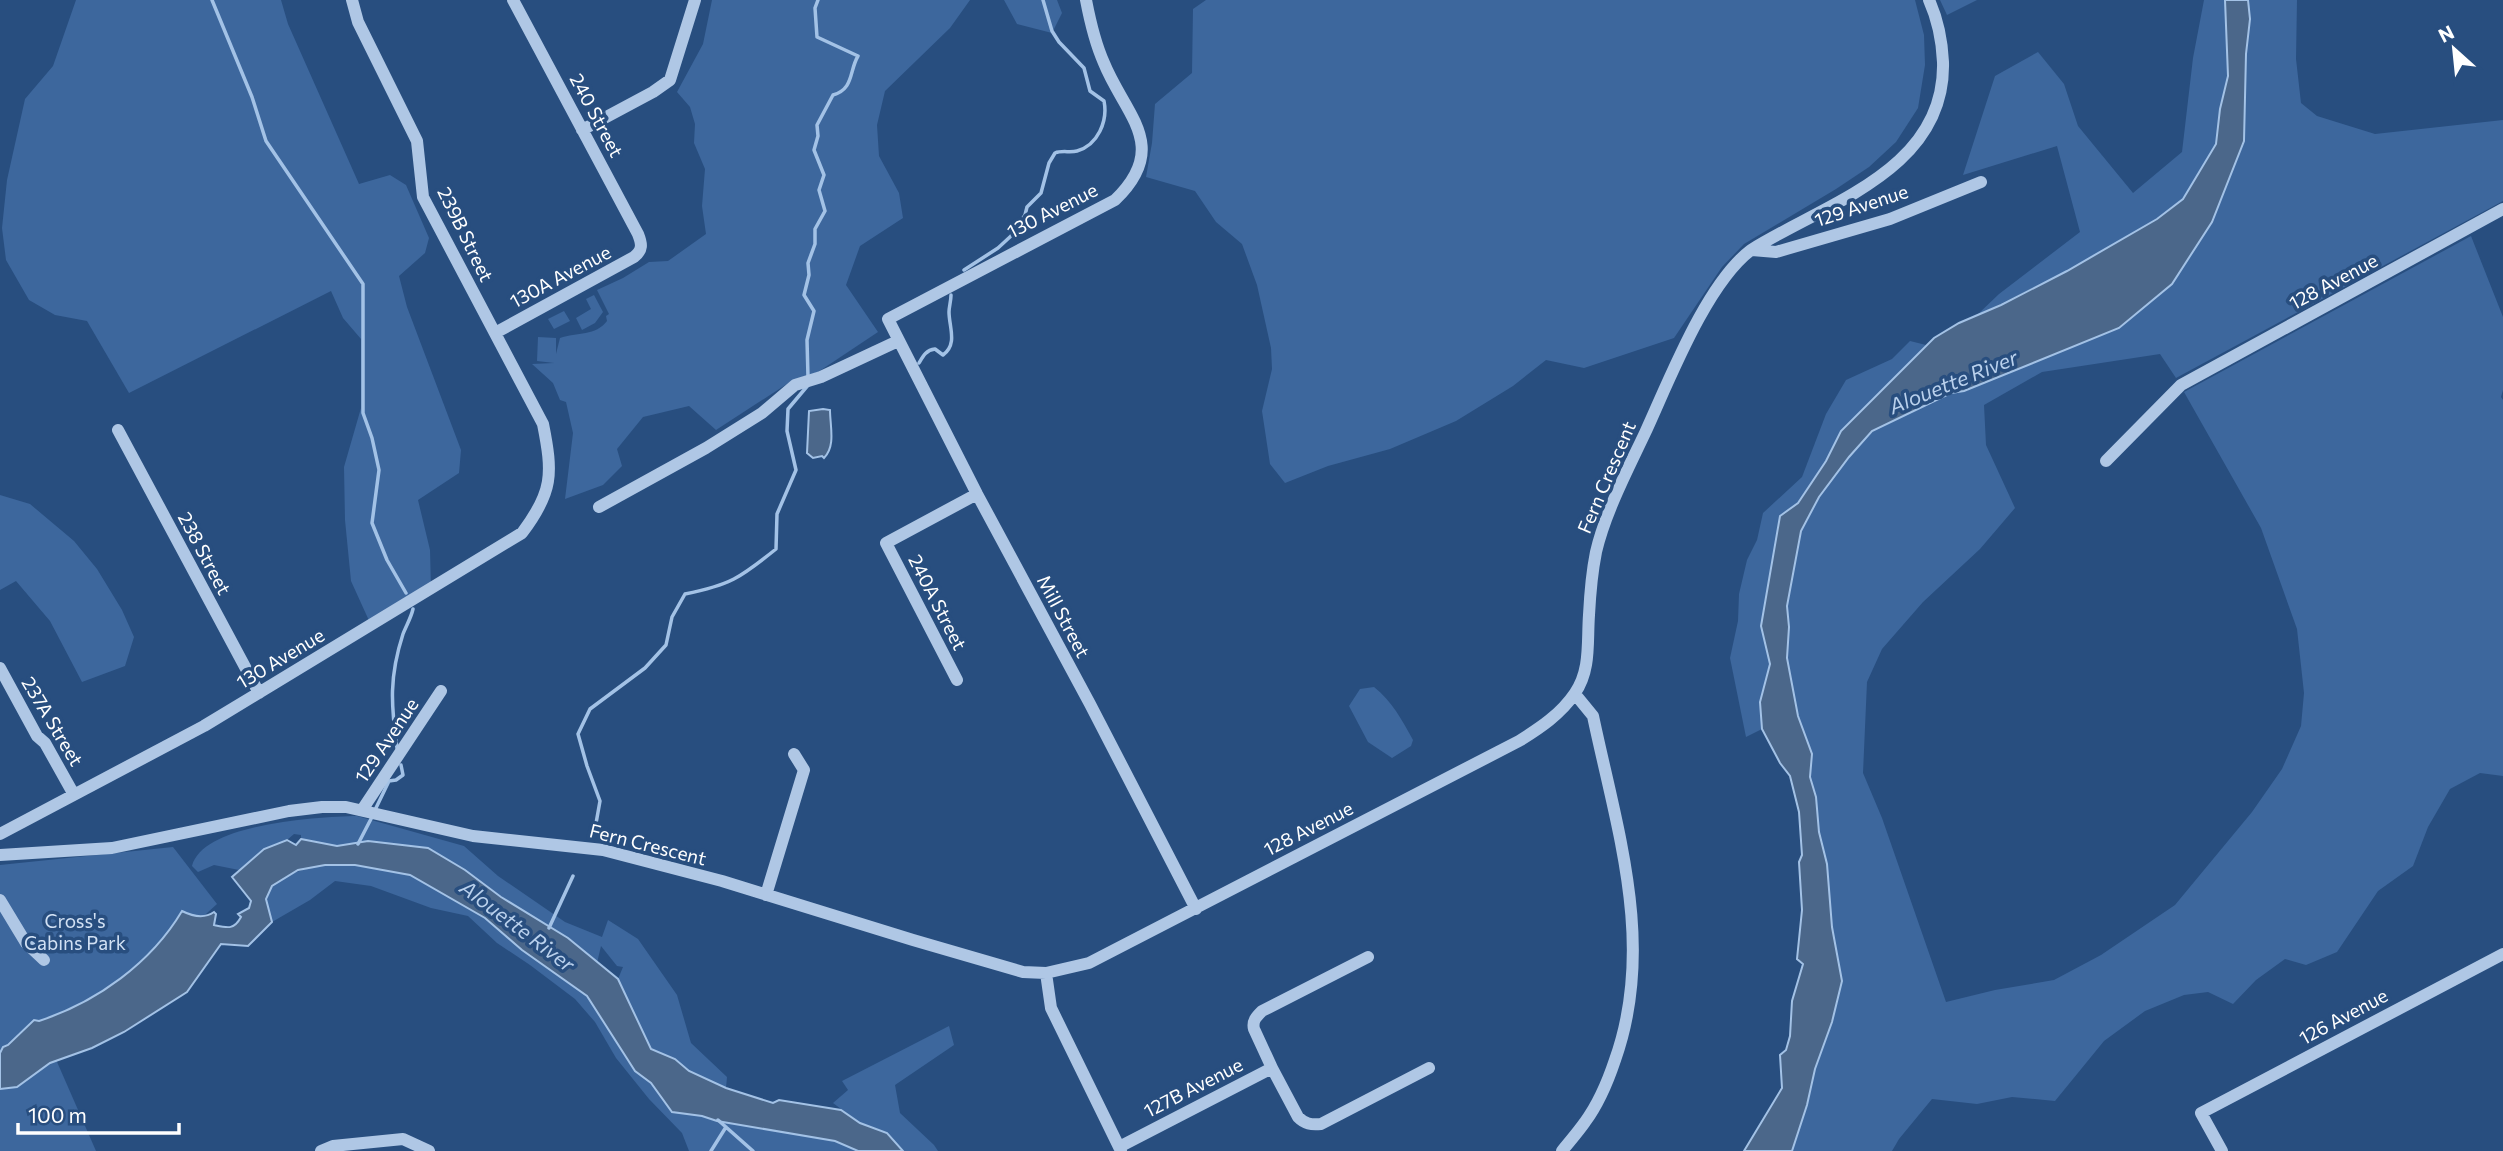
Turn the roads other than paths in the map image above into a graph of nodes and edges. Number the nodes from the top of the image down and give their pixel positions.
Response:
1 (352, 0) edge
2 (513, 0) edge
3 (695, 0) edge
4 (1086, 0) edge
5 (1928, 0) edge
6 (582, 130) junction
7 (1981, 181) dead end
8 (2503, 209) edge
9 (641, 250) joint
10 (1751, 250) junction
11 (495, 333) junction
12 (898, 341) junction
13 (118, 430) dead end
14 (2106, 461) dead end
15 (548, 482) joint
16 (977, 494) junction
17 (599, 507) dead end
18 (0, 668) edge
19 (957, 680) dead end
20 (441, 691) dead end
21 (259, 693) junction
22 (1575, 694) junction
23 (794, 754) dead end
24 (73, 793) junction
25 (364, 810) junction
26 (0, 834) edge
27 (0, 855) edge
28 (765, 895) junction
29 (0, 900) edge
30 (1196, 909) junction
31 (2503, 954) edge
32 (1368, 957) dead end
33 (44, 960) dead end
34 (1046, 973) junction
35 (1272, 1068) junction
36 (1429, 1068) dead end
37 (1119, 1149) edge
38 (321, 1151) edge
39 (429, 1151) edge
40 (1562, 1151) edge
41 (2221, 1151) edge

1 - 11 street, 239B Street
2 - 6 street, 240 Street
3 - 6 street
4 - 12 street, 130 Avenue
5 - 10 street, Fern Crescent
6 - 9 street, 240 Street
7 - 10 street, 129 Avenue
8 - 14 street, 128 Avenue
9 - 11 street, 130A Avenue
10 - 22 street, Fern Crescent
11 - 15 street, 239B Street
12 - 16 street, Mill Street
12 - 17 street
13 - 21 street, 238 Street
15 - 21 street, 130 Avenue
16 - 19 street, 240A Street
16 - 30 street, Mill Street
18 - 24 street, 237A Street
20 - 25 street, 129 Avenue
21 - 24 street, 130 Avenue
22 - 30 street, 128 Avenue
22 - 40 street
23 - 28 street
24 - 26 street, 130 Avenue
25 - 27 street, Fern Crescent
25 - 28 street, Fern Crescent
28 - 34 street, Fern Crescent
29 - 33 street
30 - 34 street, 128 Avenue
31 - 41 street, 126 Avenue
32 - 35 street, 127B Avenue
34 - 37 street
35 - 36 street
35 - 37 street, 127B Avenue
38 - 39 street

